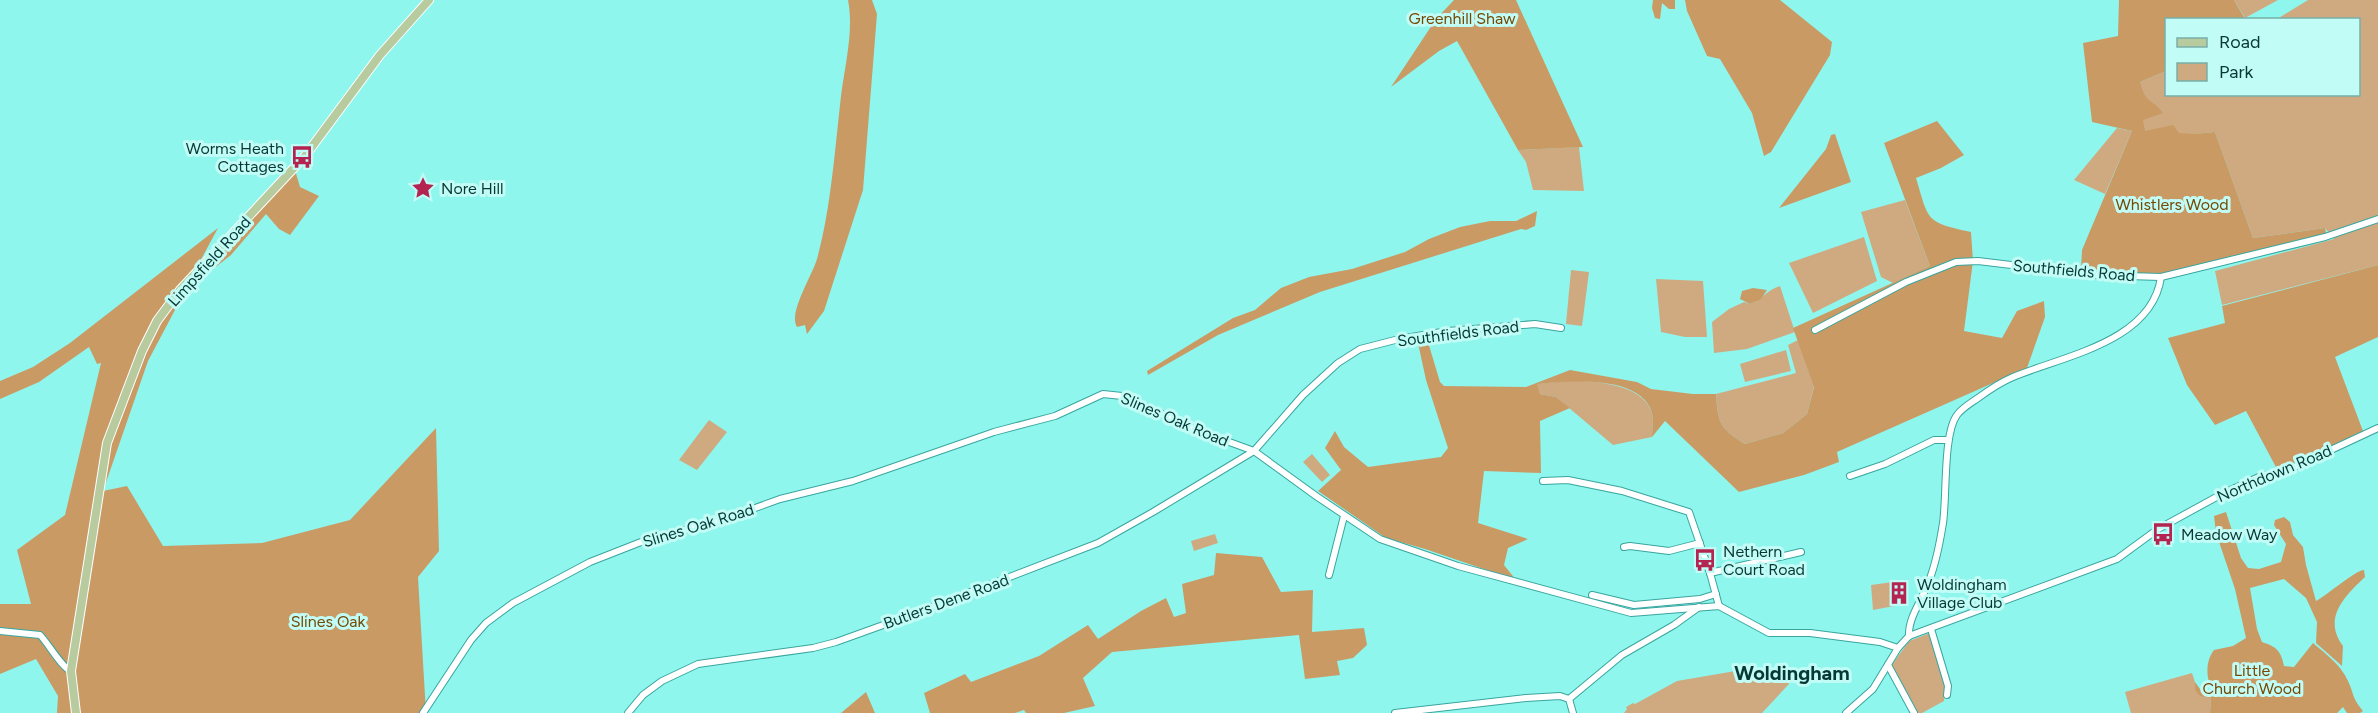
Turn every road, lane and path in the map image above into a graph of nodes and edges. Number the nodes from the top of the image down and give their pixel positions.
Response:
1 (429, 0) edge
2 (2378, 219) edge
3 (2161, 277) junction
4 (1561, 328) dead end
5 (1815, 330) dead end
6 (2378, 428) edge
7 (1948, 440) junction
8 (1254, 451) junction
9 (1850, 476) dead end
10 (1543, 481) dead end
11 (1344, 516) junction
12 (1700, 543) junction
13 (1624, 547) dead end
14 (1801, 552) dead end
15 (1710, 573) junction
16 (1329, 575) dead end
17 (1716, 594) junction
18 (1592, 595) dead end
19 (1700, 606) junction
20 (1719, 606) junction
21 (1931, 629) junction
22 (0, 631) edge
23 (1909, 636) junction
24 (1898, 648) junction
25 (1888, 665) junction
26 (71, 671) junction
27 (1947, 695) dead end
28 (1569, 699) junction
29 (76, 713) edge
30 (423, 713) edge
31 (628, 713) edge
32 (1395, 713) edge
33 (1573, 713) edge
34 (1846, 713) edge
35 (1914, 713) edge

1 - 26 main road, Limpsfield Road
2 - 3 street, Southfields Road
3 - 5 street, Southfields Road
3 - 7 street
4 - 8 street, Southfields Road
6 - 21 street, Northdown Road
7 - 9 street
7 - 23 street
8 - 11 street, Slines Oak Road
8 - 30 street, Slines Oak Road
8 - 31 street, Butlers Dene Road
10 - 12 street
11 - 16 street
11 - 19 street, Slines Oak Road
12 - 13 street
12 - 15 street
14 - 15 street
15 - 17 street
17 - 18 street
17 - 20 street
19 - 20 street, Slines Oak Road
19 - 28 street
20 - 24 street, Slines Oak Road
21 - 23 street, Northdown Road
21 - 27 street
22 - 26 street
23 - 24 street
24 - 25 street
25 - 34 street
25 - 35 street
26 - 29 main road, Limpsfield Road
28 - 32 street
28 - 33 street

